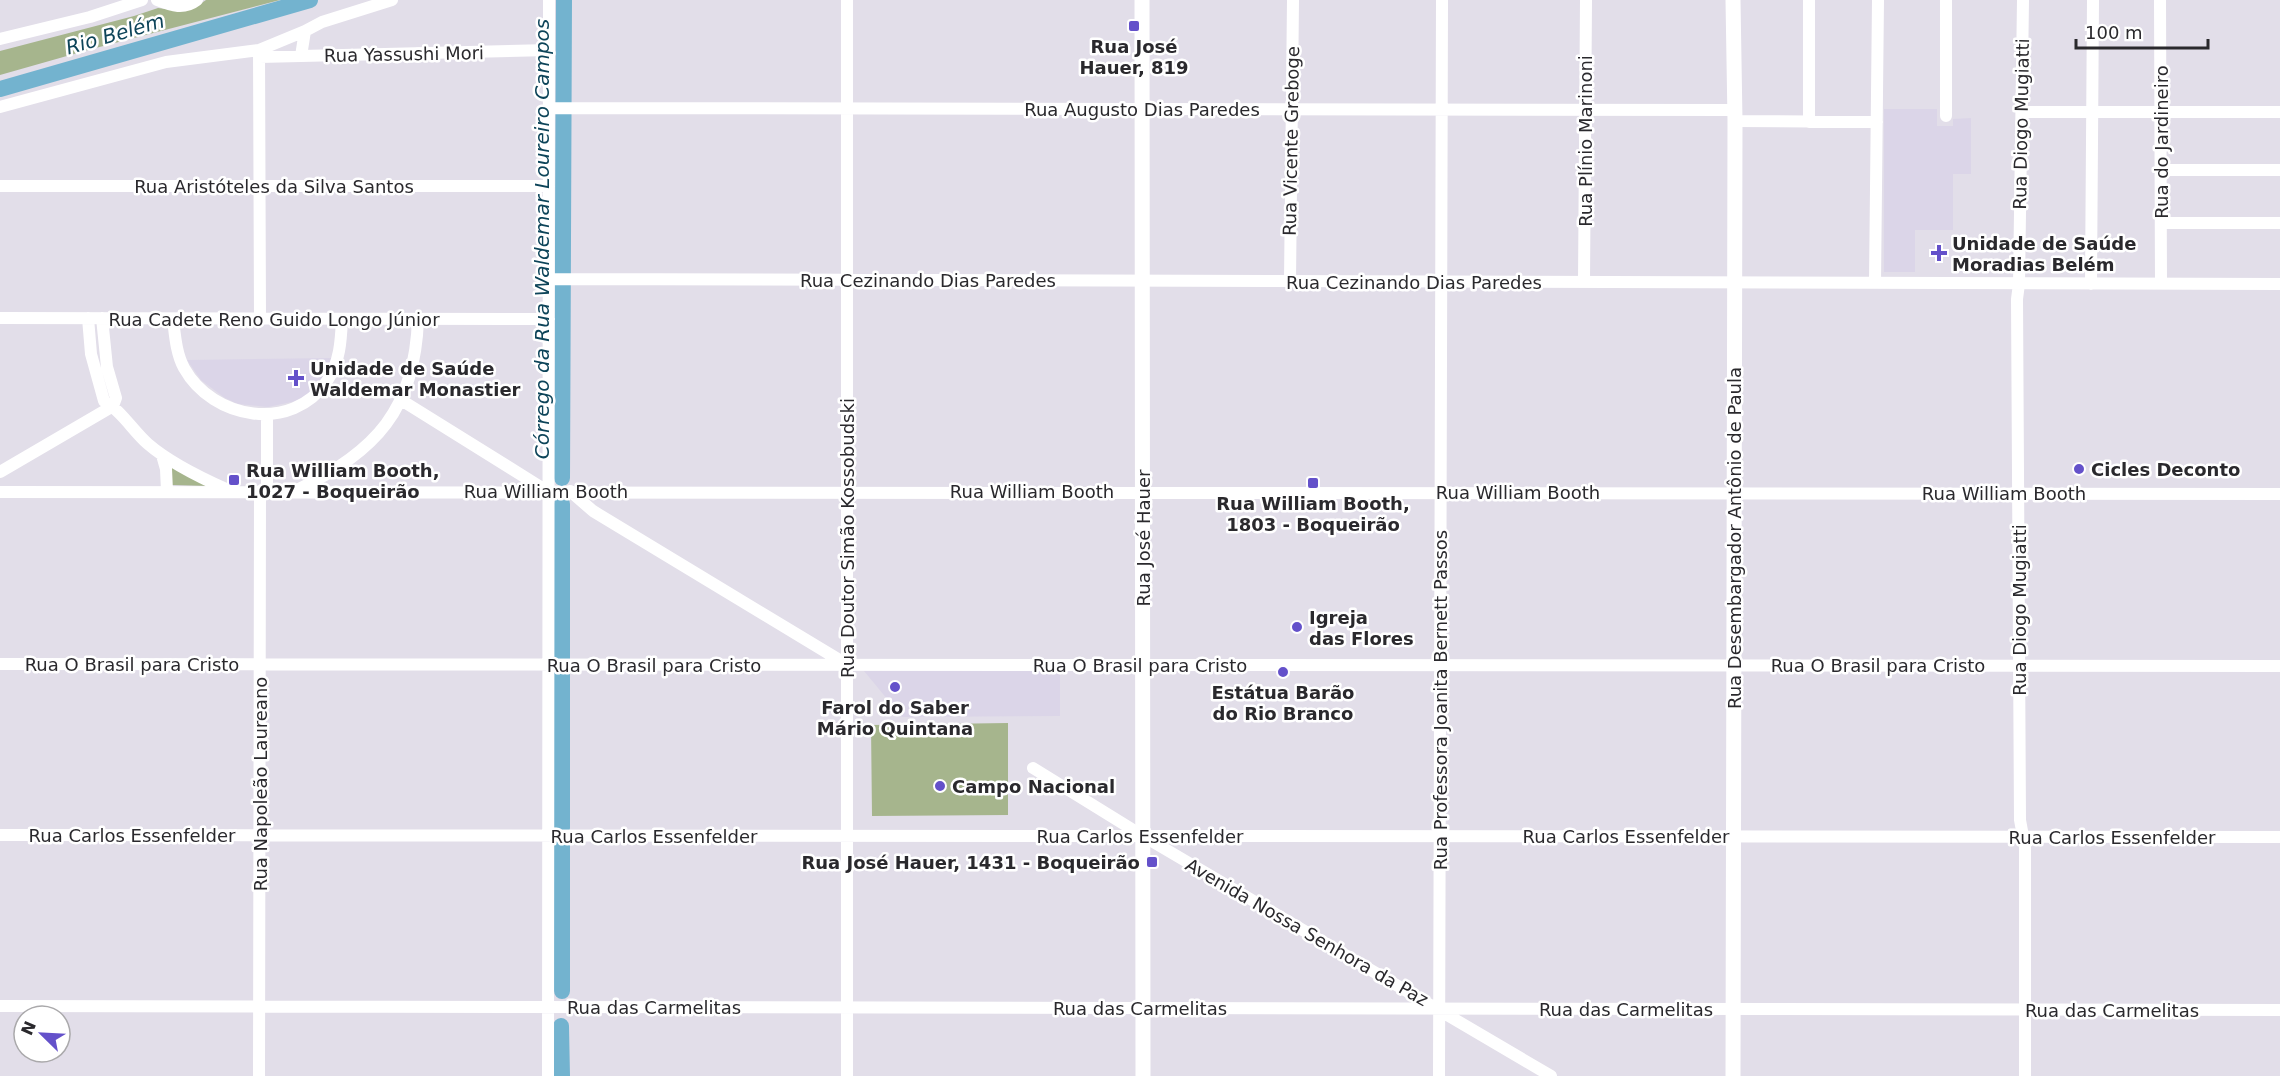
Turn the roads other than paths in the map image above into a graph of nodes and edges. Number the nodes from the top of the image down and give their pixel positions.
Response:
1 (142, 0) edge
2 (158, 0) edge
3 (198, 0) edge
4 (392, 0) edge
5 (549, 0) edge
6 (847, 0) edge
7 (1142, 0) edge
8 (1293, 0) edge
9 (1442, 0) edge
10 (1586, 0) edge
11 (1733, 0) edge
12 (1809, 0) edge
13 (1878, 0) edge
14 (1946, 0) edge
15 (2023, 0) edge
16 (2093, 0) edge
17 (2160, 0) edge
18 (305, 32) junction
19 (0, 39) edge
20 (549, 51) junction
21 (259, 54) junction
22 (301, 56) junction
23 (0, 107) edge
24 (553, 108) junction
25 (847, 108) junction
26 (1142, 109) junction
27 (1292, 109) junction
28 (1442, 110) junction
29 (1585, 110) junction
30 (2022, 112) junction
31 (2092, 112) junction
32 (2161, 112) junction
33 (2280, 112) edge
34 (1735, 116) junction
35 (1946, 116) dead end
36 (1809, 122) junction
37 (1877, 122) junction
38 (2161, 170) junction
39 (2280, 170) edge
40 (0, 186) edge
41 (260, 186) junction
42 (549, 186) junction
43 (2161, 223) junction
44 (2280, 224) edge
45 (553, 279) junction
46 (847, 280) junction
47 (1143, 281) junction
48 (1290, 281) junction
49 (1442, 282) junction
50 (1584, 282) junction
51 (1734, 283) junction
52 (1875, 283) junction
53 (2019, 284) junction
54 (2091, 284) junction
55 (2161, 284) junction
56 (2280, 284) edge
57 (0, 318) edge
58 (88, 318) junction
59 (102, 318) junction
60 (173, 318) junction
61 (261, 319) junction
62 (342, 319) junction
63 (418, 319) junction
64 (549, 319) junction
65 (107, 368) junction
66 (94, 371) junction
67 (401, 400) junction
68 (113, 406) junction
69 (267, 416) junction
70 (162, 455) junction
71 (0, 472) edge
72 (167, 491) junction
73 (232, 491) junction
74 (263, 491) junction
75 (294, 491) junction
76 (548, 491) junction
77 (570, 491) junction
78 (847, 491) junction
79 (1142, 491) junction
80 (0, 492) edge
81 (1441, 492) junction
82 (1734, 492) junction
83 (2018, 493) junction
84 (2280, 494) edge
85 (0, 664) edge
86 (260, 664) junction
87 (558, 664) junction
88 (847, 665) junction
89 (1143, 665) junction
90 (1440, 665) junction
91 (1734, 665) junction
92 (2019, 665) junction
93 (2280, 666) edge
94 (1033, 768) dead end
95 (0, 835) edge
96 (260, 836) junction
97 (548, 836) junction
98 (847, 836) junction
99 (1143, 836) junction
100 (1440, 836) junction
101 (1734, 836) junction
102 (2023, 837) junction
103 (2280, 837) edge
104 (0, 1006) edge
105 (259, 1007) junction
106 (548, 1007) junction
107 (848, 1008) junction
108 (1143, 1008) junction
109 (1439, 1009) junction
110 (1733, 1010) junction
111 (2025, 1010) junction
112 (2280, 1010) edge
113 (259, 1076) edge
114 (548, 1076) edge
115 (848, 1076) edge
116 (1143, 1076) edge
117 (1439, 1076) edge
118 (1551, 1076) edge
119 (1733, 1076) edge
120 (2025, 1076) edge

1 - 19 street
2 - 3 street
4 - 18 street
5 - 20 street
6 - 25 street, Rua Doutor Simão Kossobudski
7 - 26 main road, Rua José Hauer
8 - 27 street, Rua Vicente Greboge
9 - 28 street, Rua Professora Joanita Bernett Passos
10 - 29 street, Rua Plínio Marinoni
11 - 34 main road, Rua Desembargador Antônio de Paula
12 - 36 street
13 - 37 street
14 - 35 street
15 - 30 street, Rua Diogo Mugiatti
16 - 31 street
17 - 32 street, Rua do Jardineiro
18 - 21 street
18 - 22 street
20 - 22 street, Rua Yassushi Mori
20 - 24 street
21 - 22 street, Rua Yassushi Mori
21 - 23 street
21 - 41 street
24 - 25 street, Rua Augusto Dias Paredes
24 - 42 street
25 - 26 street, Rua Augusto Dias Paredes
25 - 46 street, Rua Doutor Simão Kossobudski
26 - 27 street, Rua Augusto Dias Paredes
26 - 47 main road, Rua José Hauer
27 - 28 street, Rua Augusto Dias Paredes
27 - 48 street, Rua Vicente Greboge
28 - 29 street, Rua Augusto Dias Paredes
28 - 49 street, Rua Professora Joanita Bernett Passos
29 - 34 street, Rua Augusto Dias Paredes
29 - 50 street, Rua Plínio Marinoni
30 - 31 street
30 - 53 street, Rua Diogo Mugiatti
31 - 32 street
31 - 54 street
32 - 33 street
32 - 38 street, Rua do Jardineiro
34 - 36 street, Rua Augusto Dias Paredes
34 - 51 main road, Rua Desembargador Antônio de Paula
36 - 37 street, Rua Augusto Dias Paredes
37 - 52 street
38 - 39 street
38 - 43 street, Rua do Jardineiro
40 - 41 street, Rua Aristóteles da Silva Santos
41 - 42 street, Rua Aristóteles da Silva Santos
41 - 61 street
42 - 45 street
43 - 44 street
43 - 55 street, Rua do Jardineiro
45 - 46 street, Rua Cezinando Dias Paredes
45 - 64 street
46 - 47 street, Rua Cezinando Dias Paredes
46 - 78 street, Rua Doutor Simão Kossobudski
47 - 48 street, Rua Cezinando Dias Paredes
47 - 79 main road, Rua José Hauer
48 - 49 street, Rua Cezinando Dias Paredes
49 - 50 street, Rua Cezinando Dias Paredes
49 - 81 street, Rua Professora Joanita Bernett Passos
50 - 51 street, Rua Cezinando Dias Paredes
51 - 52 street, Rua Cezinando Dias Paredes
51 - 82 main road, Rua Desembargador Antônio de Paula
52 - 53 street, Rua Cezinando Dias Paredes
53 - 54 street, Rua Cezinando Dias Paredes
53 - 83 street, Rua Diogo Mugiatti
54 - 55 street, Rua Cezinando Dias Paredes
55 - 56 street, Rua Cezinando Dias Paredes
57 - 58 street, Rua Cadete Reno Guido Longo Júnior
58 - 59 street, Rua Cadete Reno Guido Longo Júnior
58 - 66 street
59 - 60 street, Rua Cadete Reno Guido Longo Júnior
59 - 65 street
60 - 61 street, Rua Cadete Reno Guido Longo Júnior
60 - 69 street
61 - 62 street, Rua Cadete Reno Guido Longo Júnior
62 - 63 street, Rua Cadete Reno Guido Longo Júnior
62 - 69 street
63 - 64 street, Rua Cadete Reno Guido Longo Júnior
63 - 67 street
64 - 76 street
65 - 66 street
65 - 68 street
66 - 68 street
67 - 75 street
67 - 76 street
68 - 70 street
68 - 71 street
69 - 74 street, Rua Napoleão Laureano
70 - 72 street
70 - 73 street
72 - 73 street, Rua William Booth
72 - 80 street, Rua William Booth
73 - 74 street, Rua William Booth
74 - 75 street, Rua William Booth
74 - 86 street, Rua Napoleão Laureano
75 - 76 street, Rua William Booth
76 - 77 street, Rua William Booth
76 - 87 street
77 - 78 street, Rua William Booth
77 - 88 street
78 - 79 street, Rua William Booth
78 - 88 street, Rua Doutor Simão Kossobudski
79 - 81 street, Rua William Booth
79 - 89 main road, Rua José Hauer
81 - 82 street, Rua William Booth
81 - 90 street, Rua Professora Joanita Bernett Passos
82 - 83 street, Rua William Booth
82 - 91 main road, Rua Desembargador Antônio de Paula
83 - 84 street, Rua William Booth
83 - 92 street, Rua Diogo Mugiatti
85 - 86 street, Rua O Brasil para Cristo
86 - 87 street, Rua O Brasil para Cristo
86 - 96 street, Rua Napoleão Laureano
87 - 88 street, Rua O Brasil para Cristo
87 - 97 street
88 - 89 street, Rua O Brasil para Cristo
88 - 98 street, Rua Doutor Simão Kossobudski
89 - 90 street, Rua O Brasil para Cristo
89 - 99 main road, Rua José Hauer
90 - 91 street, Rua O Brasil para Cristo
90 - 100 street, Rua Professora Joanita Bernett Passos
91 - 92 street, Rua O Brasil para Cristo
91 - 101 main road, Rua Desembargador Antônio de Paula
92 - 93 street, Rua O Brasil para Cristo
92 - 102 street, Rua Diogo Mugiatti
94 - 99 street, Avenida Nossa Senhora da Paz
95 - 96 street, Rua Carlos Essenfelder
96 - 97 street, Rua Carlos Essenfelder
96 - 105 street, Rua Napoleão Laureano
97 - 98 street, Rua Carlos Essenfelder
97 - 106 street
98 - 99 street, Rua Carlos Essenfelder
98 - 107 street, Rua Doutor Simão Kossobudski
99 - 100 street, Rua Carlos Essenfelder
99 - 108 main road, Rua José Hauer
99 - 109 street, Avenida Nossa Senhora da Paz
100 - 101 street, Rua Carlos Essenfelder
100 - 109 street, Rua Professora Joanita Bernett Passos
101 - 102 street, Rua Carlos Essenfelder
101 - 110 main road, Rua Desembargador Antônio de Paula
102 - 103 street, Rua Carlos Essenfelder
102 - 111 street, Rua Diogo Mugiatti
104 - 105 street, Rua das Carmelitas
105 - 106 street, Rua das Carmelitas
105 - 113 street, Rua Napoleão Laureano
106 - 107 street, Rua das Carmelitas
106 - 114 street
107 - 108 street, Rua das Carmelitas
107 - 115 street, Rua Doutor Simão Kossobudski
108 - 109 street, Rua das Carmelitas
108 - 116 main road, Rua José Hauer
109 - 110 street, Rua das Carmelitas
109 - 117 street, Rua Professora Joanita Bernett Passos
109 - 118 street, Avenida Nossa Senhora da Paz
110 - 111 street, Rua das Carmelitas
110 - 119 main road, Rua Desembargador Antônio de Paula
111 - 112 street, Rua das Carmelitas
111 - 120 street, Rua Diogo Mugiatti

